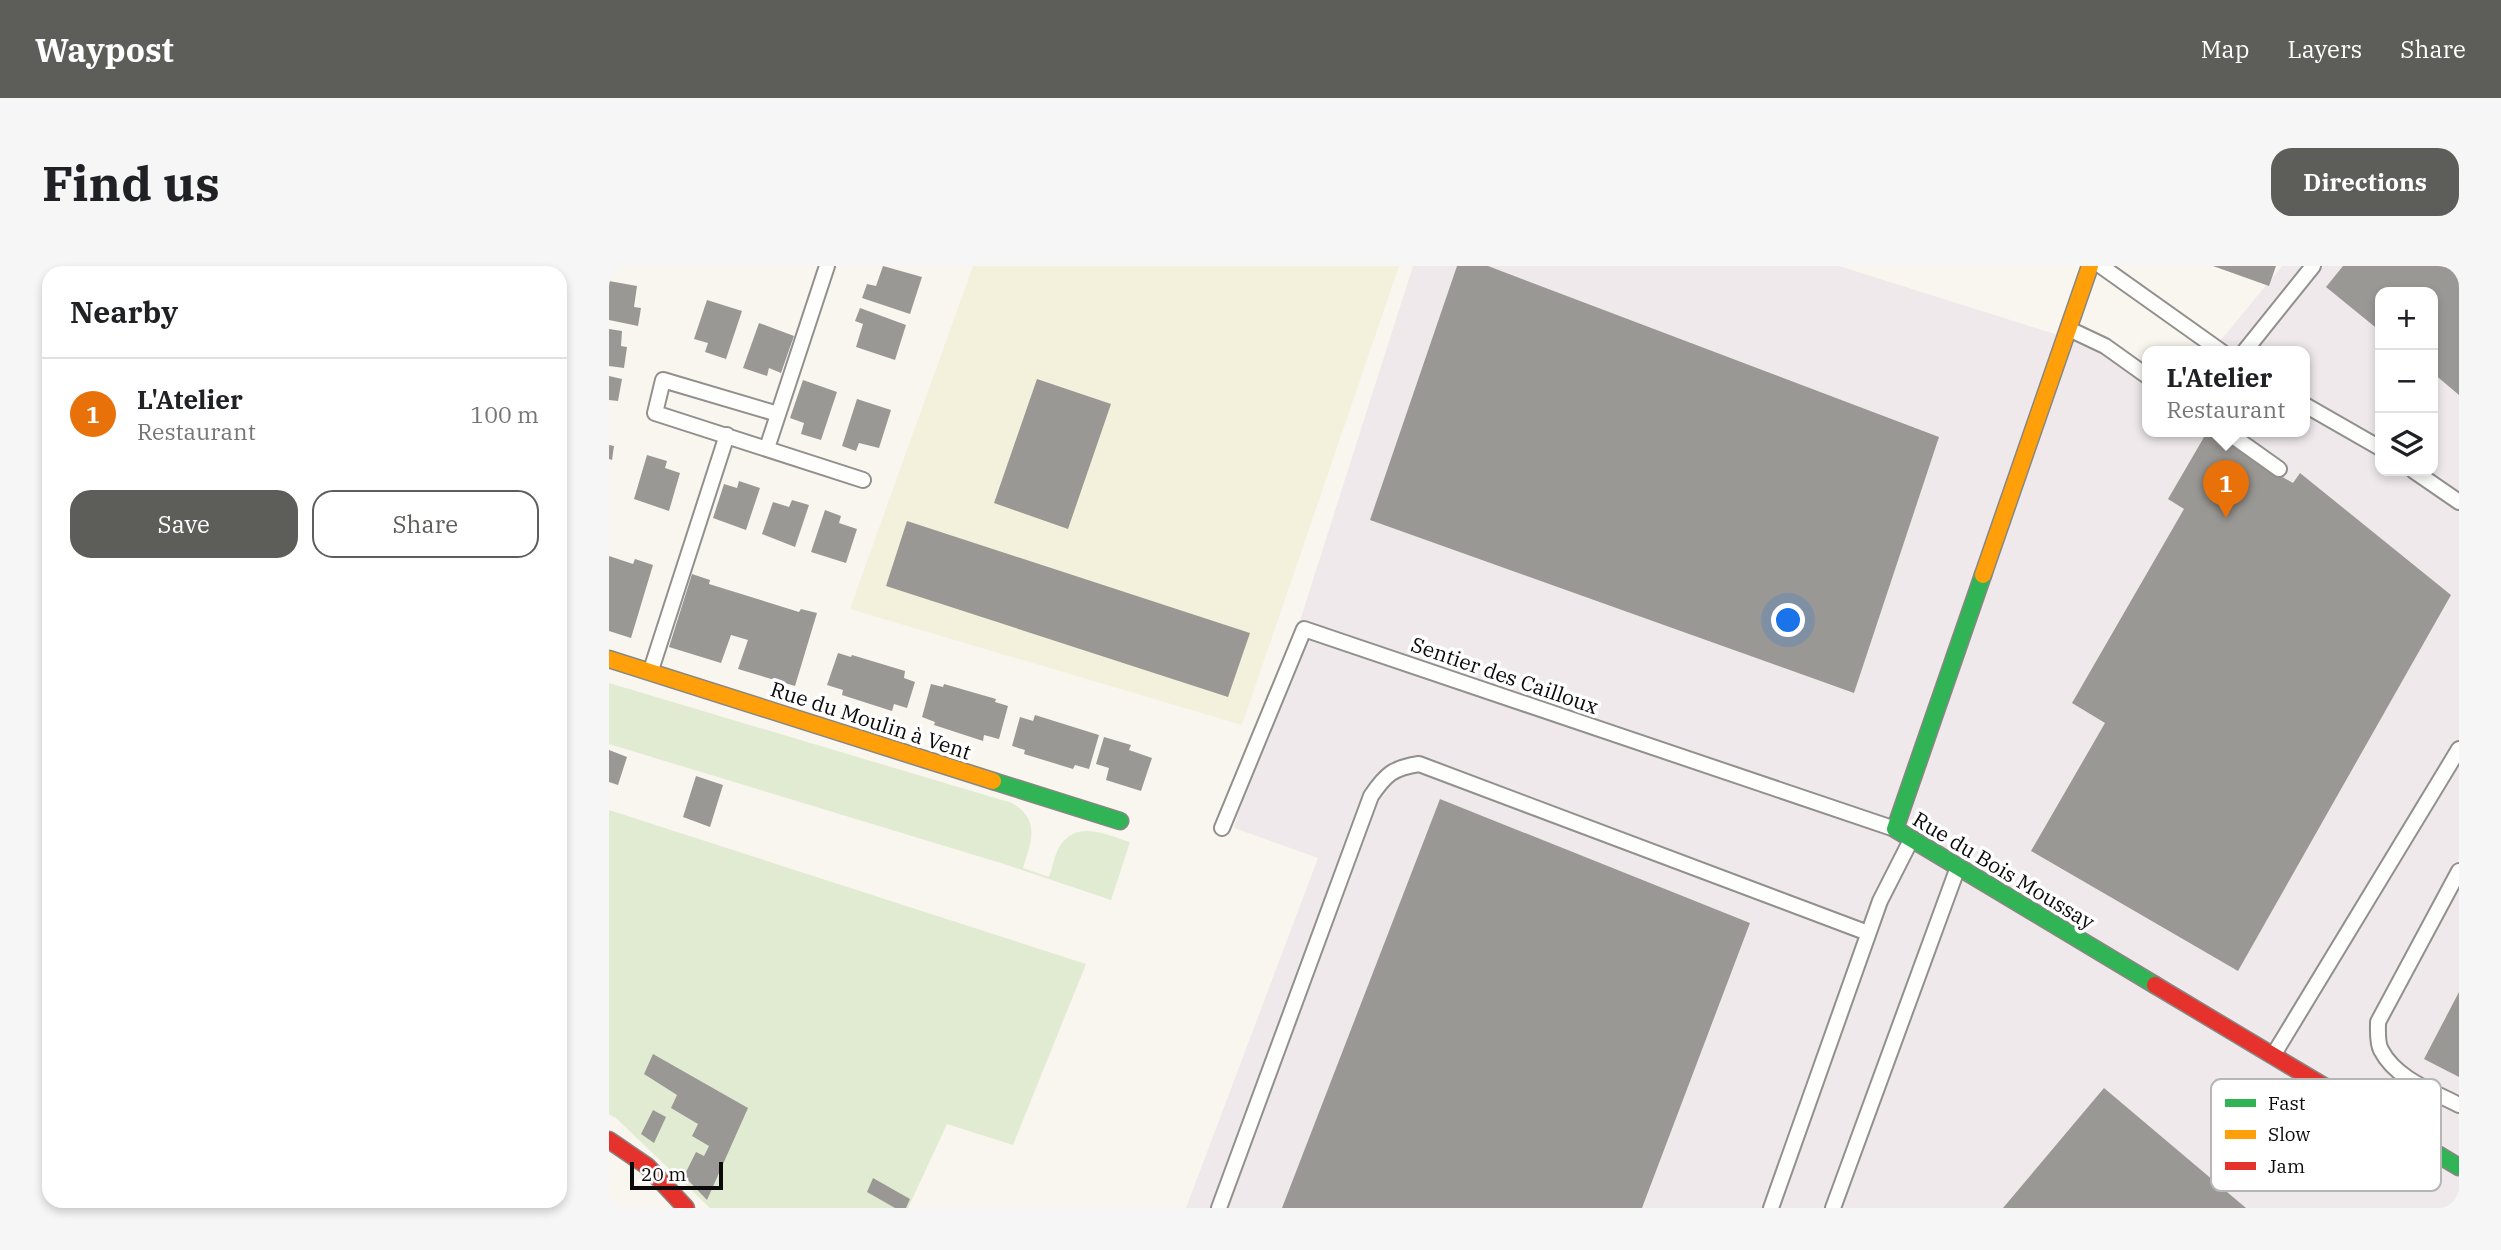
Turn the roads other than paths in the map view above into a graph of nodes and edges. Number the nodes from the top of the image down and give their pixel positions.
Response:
1 (827, 266) edge
2 (2090, 266) edge
3 (2101, 266) edge
4 (2313, 266) edge
5 (2068, 329) junction
6 (2214, 346) edge
7 (2249, 346) edge
8 (2142, 372) edge
9 (2310, 408) edge
10 (778, 414) junction
11 (727, 435) junction
12 (2234, 437) edge
13 (2375, 445) edge
14 (767, 448) junction
15 (2279, 469) dead end
16 (2421, 476) edge
17 (863, 480) dead end
18 (2459, 502) edge
19 (609, 659) edge
20 (650, 672) junction
21 (2459, 749) edge
22 (1120, 821) dead end
23 (1222, 828) dead end
24 (1895, 829) junction
25 (1911, 839) junction
26 (1958, 867) junction
27 (2459, 871) edge
28 (1868, 933) junction
29 (2273, 1055) junction
30 (2313, 1079) edge
31 (2409, 1079) edge
32 (2441, 1096) edge
33 (2459, 1105) edge
34 (609, 1140) edge
35 (2441, 1156) edge
36 (2459, 1167) edge
37 (686, 1208) edge
38 (1219, 1208) edge
39 (1771, 1208) edge
40 (1833, 1208) edge

1 - 10 lane
2 - 5 street, Rue du Bois Moussay
3 - 6 lane
4 - 7 lane
5 - 8 lane
5 - 24 street, Rue du Bois Moussay
9 - 13 lane
10 - 11 lane
10 - 14 lane
11 - 14 lane
11 - 20 lane
12 - 15 lane
14 - 17 lane
16 - 18 lane
19 - 20 street, Rue du Moulin à Vent
20 - 22 street, Rue du Moulin à Vent
21 - 29 lane
23 - 24 lane, Sentier des Cailloux
24 - 25 street, Rue du Bois Moussay
25 - 26 street, Rue du Bois Moussay
25 - 28 lane
26 - 29 street, Rue du Bois Moussay
26 - 40 lane
27 - 31 lane
28 - 38 lane
28 - 39 lane
29 - 30 street, Rue du Bois Moussay
32 - 33 lane
34 - 37 street
35 - 36 street, Rue du Bois Moussay

